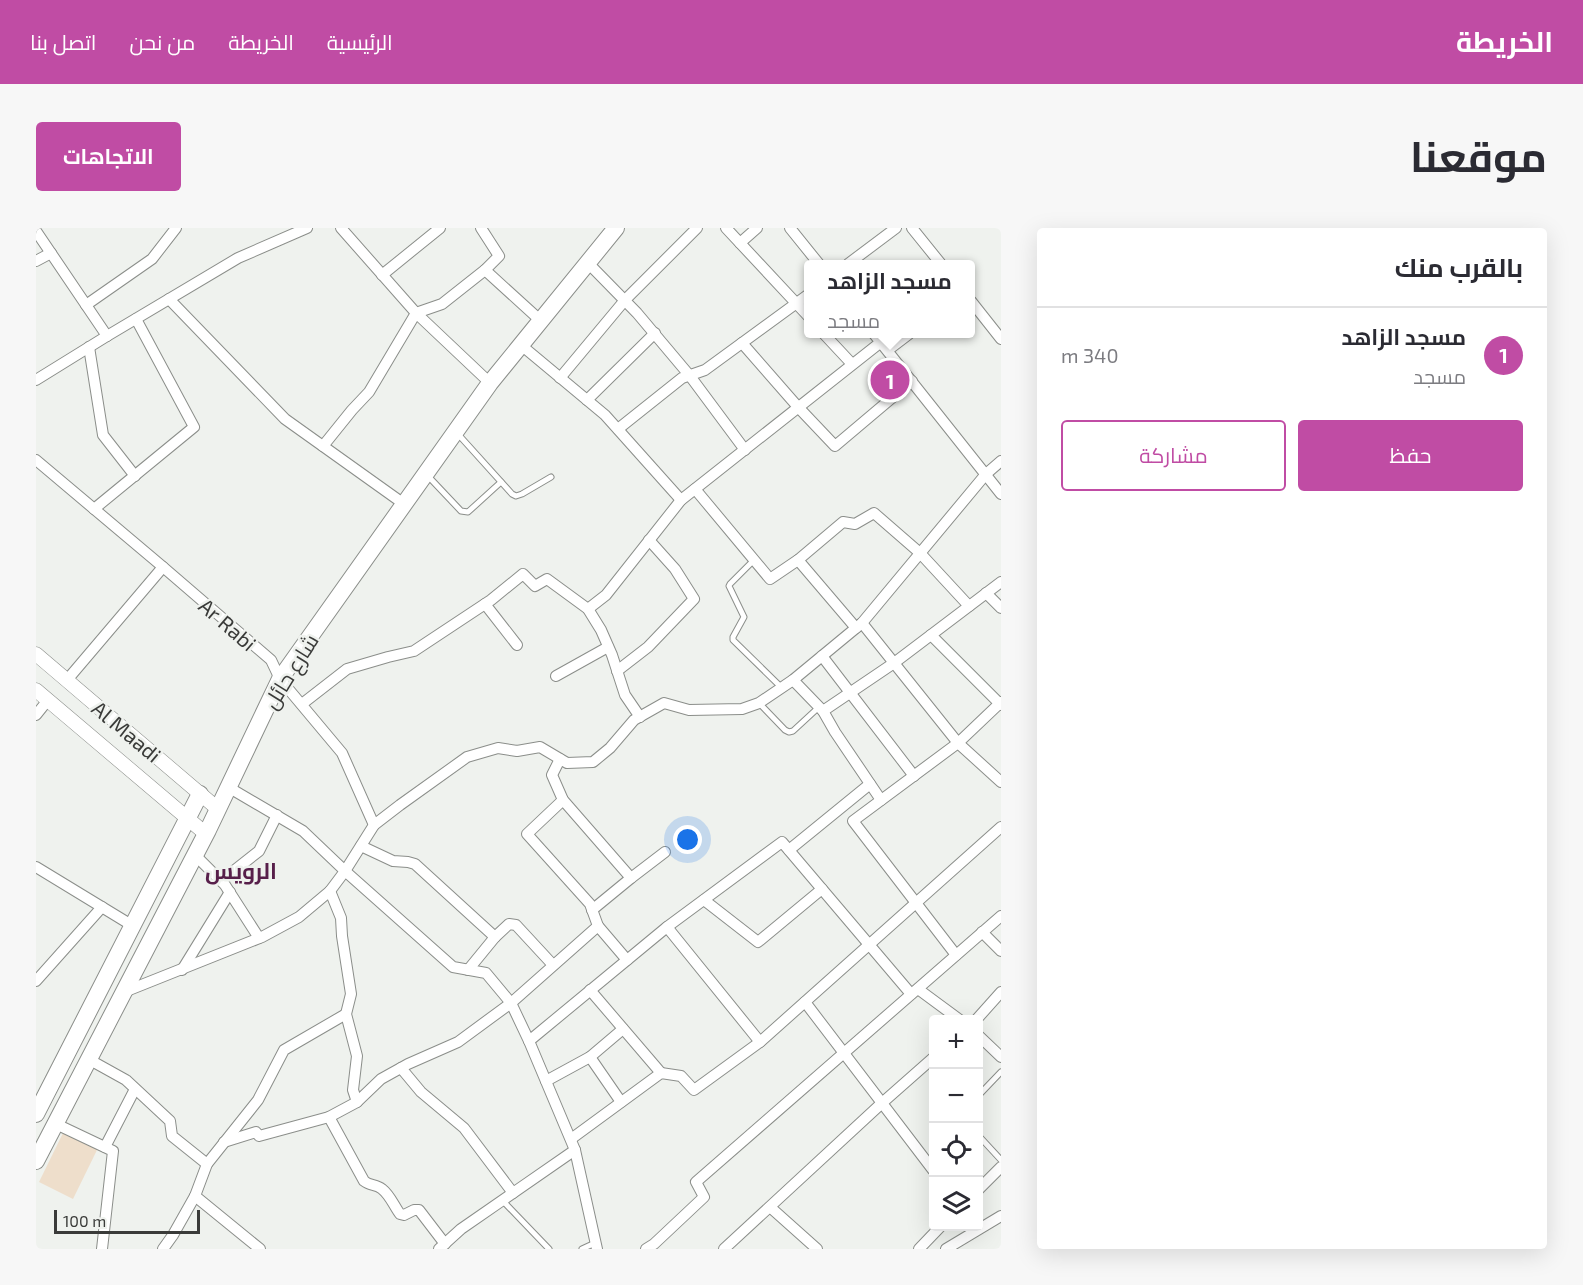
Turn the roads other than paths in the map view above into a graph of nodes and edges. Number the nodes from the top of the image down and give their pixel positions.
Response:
1 (176, 228) edge
2 (307, 228) edge
3 (341, 228) edge
4 (440, 228) edge
5 (481, 228) edge
6 (616, 228) edge
7 (697, 228) edge
8 (726, 228) edge
9 (757, 228) edge
10 (790, 228) edge
11 (896, 228) edge
12 (912, 228) edge
13 (36, 231) edge
14 (740, 243) junction
15 (51, 253) junction
16 (816, 260) edge
17 (853, 260) edge
18 (938, 260) edge
19 (36, 261) edge
20 (588, 263) junction
21 (485, 270) junction
22 (382, 275) junction
23 (804, 297) edge
24 (169, 299) junction
25 (626, 300) junction
26 (796, 303) junction
27 (86, 305) junction
28 (975, 306) edge
29 (804, 312) edge
30 (416, 313) junction
31 (136, 319) junction
32 (541, 321) junction
33 (655, 333) junction
34 (106, 336) junction
35 (829, 338) edge
36 (1001, 339) edge
37 (881, 342) edge
38 (742, 343) junction
39 (521, 345) junction
40 (89, 347) junction
41 (852, 364) junction
42 (690, 376) junction
43 (560, 378) junction
44 (36, 380) edge
45 (912, 381) junction
46 (490, 383) junction
47 (586, 400) junction
48 (798, 407) junction
49 (618, 429) junction
50 (456, 432) junction
51 (322, 446) junction
52 (745, 450) junction
53 (36, 460) edge
54 (1001, 460) edge
55 (426, 474) junction
56 (986, 474) junction
57 (135, 476) junction
58 (551, 477) dead end
59 (501, 482) junction
60 (695, 489) junction
61 (1001, 495) edge
62 (681, 500) junction
63 (404, 504) junction
64 (94, 509) junction
65 (649, 540) junction
66 (920, 553) junction
67 (754, 560) junction
68 (798, 560) junction
69 (163, 567) junction
70 (1001, 582) edge
71 (986, 593) junction
72 (485, 604) junction
73 (969, 606) junction
74 (1001, 608) edge
75 (588, 609) junction
76 (859, 625) junction
77 (931, 635) junction
78 (517, 645) dead end
79 (608, 647) junction
80 (36, 654) edge
81 (822, 656) junction
82 (894, 663) junction
83 (617, 671) junction
84 (556, 676) dead end
85 (280, 679) junction
86 (67, 680) junction
87 (794, 680) junction
88 (782, 688) junction
89 (36, 690) edge
90 (850, 692) junction
91 (48, 700) junction
92 (759, 703) junction
93 (1000, 703) edge
94 (302, 704) junction
95 (821, 709) junction
96 (36, 715) edge
97 (640, 717) junction
98 (958, 743) junction
99 (560, 759) junction
100 (914, 776) junction
101 (1001, 782) edge
102 (870, 784) junction
103 (228, 787) junction
104 (200, 794) junction
105 (563, 800) junction
106 (881, 800) junction
107 (218, 809) junction
108 (276, 815) junction
109 (187, 819) junction
110 (374, 825) junction
111 (1001, 827) edge
112 (206, 834) junction
113 (361, 846) junction
114 (789, 850) junction
115 (666, 852) dead end
116 (195, 855) junction
117 (36, 867) edge
118 (345, 871) junction
119 (631, 878) junction
120 (221, 881) junction
121 (822, 889) junction
122 (330, 891) junction
123 (230, 892) junction
124 (704, 900) junction
125 (916, 902) junction
126 (102, 907) junction
127 (592, 910) junction
128 (1001, 916) edge
129 (133, 926) junction
130 (597, 926) junction
131 (667, 927) junction
132 (982, 932) junction
133 (495, 937) junction
134 (259, 938) junction
135 (868, 945) junction
136 (1001, 951) edge
137 (956, 955) junction
138 (627, 960) junction
139 (553, 966) junction
140 (182, 970) junction
141 (468, 970) junction
142 (36, 981) edge
143 (590, 990) junction
144 (915, 991) junction
145 (124, 992) junction
146 (1001, 992) edge
147 (805, 1002) junction
148 (511, 1003) junction
149 (346, 1014) junction
150 (952, 1015) edge
151 (980, 1015) edge
152 (623, 1029) junction
153 (983, 1040) edge
154 (529, 1041) junction
155 (760, 1042) junction
156 (844, 1053) junction
157 (590, 1057) junction
158 (1001, 1057) edge
159 (90, 1060) junction
160 (929, 1062) edge
161 (401, 1068) junction
162 (1001, 1072) edge
163 (661, 1073) junction
164 (546, 1081) junction
165 (135, 1089) junction
166 (983, 1091) edge
167 (357, 1102) junction
168 (621, 1102) junction
169 (39, 1103) edge
170 (882, 1103) junction
171 (329, 1117) junction
172 (56, 1124) junction
173 (571, 1139) junction
174 (983, 1140) edge
175 (224, 1142) junction
176 (105, 1147) junction
177 (575, 1150) junction
178 (1001, 1160) edge
179 (36, 1161) edge
180 (207, 1164) junction
181 (929, 1165) edge
182 (1001, 1167) edge
183 (983, 1185) edge
184 (513, 1193) junction
185 (195, 1196) junction
186 (502, 1200) junction
187 (770, 1207) junction
188 (998, 1218) edge
189 (1001, 1230) edge
190 (937, 1231) edge
191 (596, 1246) edge
192 (442, 1247) edge
193 (102, 1249) edge
194 (163, 1249) edge
195 (260, 1249) edge
196 (549, 1249) edge
197 (582, 1249) edge
198 (646, 1249) edge
199 (724, 1249) edge
200 (817, 1249) edge
201 (919, 1249) edge
202 (946, 1249) edge

1 - 27 street
2 - 24 street
3 - 22 street
4 - 22 street
5 - 21 street
6 - 20 main road, شارع حائل
7 - 25 street
8 - 14 street
9 - 14 street
10 - 16 street
11 - 17 street
12 - 18 street
13 - 15 street
14 - 26 street
15 - 19 street
15 - 27 street
20 - 25 street
20 - 32 main road, شارع حائل
21 - 30 street
21 - 32 street
22 - 30 street
23 - 26 street
24 - 31 street
24 - 51 street
25 - 33 street
25 - 43 street
26 - 29 street
26 - 38 street
27 - 34 street
28 - 36 street
30 - 46 street
30 - 51 street
31 - 34 street
31 - 57 street
32 - 39 main road, شارع حائل
33 - 42 street
33 - 47 street
34 - 40 street
35 - 41 street
37 - 41 street
37 - 45 street
38 - 42 street
38 - 48 street
39 - 43 street
39 - 46 main road, شارع حائل
40 - 44 street
40 - 57 street
41 - 48 street
42 - 49 street
42 - 52 street
43 - 47 street
45 - 48 street
45 - 56 street
46 - 50 main road, شارع حائل
47 - 49 street
48 - 52 street
49 - 62 street
50 - 55 main road, شارع حائل
50 - 59 lane
51 - 63 street
52 - 60 street
53 - 64 street, Ar Rabi
54 - 56 street
55 - 59 lane
55 - 63 main road, شارع حائل
56 - 61 street
56 - 66 street
57 - 64 street
58 - 59 lane
60 - 62 street
60 - 67 street
62 - 65 street
63 - 85 main road, شارع حائل
64 - 69 street, Ar Rabi
65 - 75 street
65 - 83 street
66 - 68 street
66 - 73 street
66 - 76 street
67 - 68 street
67 - 88 lane
68 - 76 street
69 - 85 street, Ar Rabi
69 - 86 street
70 - 71 street
71 - 73 street
71 - 74 street
72 - 75 street
72 - 78 street
72 - 94 street
73 - 77 street
75 - 79 street
76 - 81 street
76 - 82 street
77 - 82 street
77 - 93 street
79 - 83 street
79 - 84 street
80 - 86 street, Al Maadi
81 - 87 street
81 - 90 street
82 - 90 street
82 - 98 street
83 - 97 street
85 - 94 street, Ar Rabi
85 - 103 main road, شارع حائل
86 - 104 street, Al Maadi
87 - 88 street
87 - 95 street
88 - 92 street
89 - 91 street, Al Maadi
90 - 95 street
90 - 100 street
91 - 96 street
91 - 109 street, Al Maadi
92 - 95 lane
92 - 97 street
93 - 98 street
94 - 110 street, Ar Rabi
95 - 102 street
97 - 99 street
98 - 100 street
98 - 101 street
99 - 105 street
99 - 110 street
100 - 106 street
102 - 106 street
102 - 114 street
103 - 107 main road, شارع حائل
103 - 108 street
104 - 107 street, Al Maadi
104 - 109 main road
105 - 119 street
105 - 127 street
106 - 125 street
107 - 112 main road, شارع حائل
108 - 118 street
108 - 120 street
109 - 112 street, Al Maadi
109 - 129 main road
110 - 113 street
111 - 125 street
112 - 116 main road, شارع حائل
113 - 118 street
113 - 133 street
114 - 121 street
114 - 124 street
115 - 119 street
116 - 120 street
116 - 145 main road, شارع حائل
117 - 126 street
118 - 122 street
118 - 141 street
119 - 127 street
120 - 123 street
121 - 124 street
121 - 135 street
122 - 134 street
122 - 149 street
123 - 134 street
123 - 140 street
124 - 131 street
125 - 135 street
125 - 137 street
126 - 129 street
126 - 142 street
127 - 130 street
128 - 132 street
129 - 169 main road
130 - 138 street
130 - 139 street
131 - 138 street
131 - 155 street
132 - 136 street
132 - 137 street
133 - 139 street
133 - 141 street
134 - 140 street
135 - 144 street
135 - 147 street
137 - 144 street
138 - 143 street
139 - 148 street
140 - 145 street
141 - 148 street
143 - 152 street
143 - 154 street
144 - 150 street
144 - 156 street
145 - 159 main road, شارع حائل
146 - 151 street
147 - 155 street
147 - 156 street
148 - 154 street
148 - 161 street
149 - 167 street
149 - 175 street
152 - 157 street
152 - 163 street
153 - 158 street
154 - 164 street
155 - 163 street
156 - 170 street
156 - 198 street
157 - 164 street
157 - 168 street
159 - 165 street
159 - 172 main road, شارع حائل
160 - 170 street
161 - 167 street
161 - 184 street
162 - 166 lane
163 - 168 street
164 - 173 street
165 - 176 street
165 - 180 street
167 - 171 street
168 - 173 street
170 - 181 street
170 - 187 street
171 - 175 street
171 - 192 street
172 - 176 street
172 - 179 main road, شارع حائل
173 - 177 street
174 - 178 lane
175 - 180 street
176 - 193 street
177 - 184 street
177 - 191 street
180 - 185 street
182 - 183 street
184 - 186 street
185 - 194 street
185 - 195 street
186 - 192 street
186 - 196 lane
187 - 199 street
187 - 200 street
188 - 189 street
188 - 202 street
190 - 201 street
191 - 197 lane

